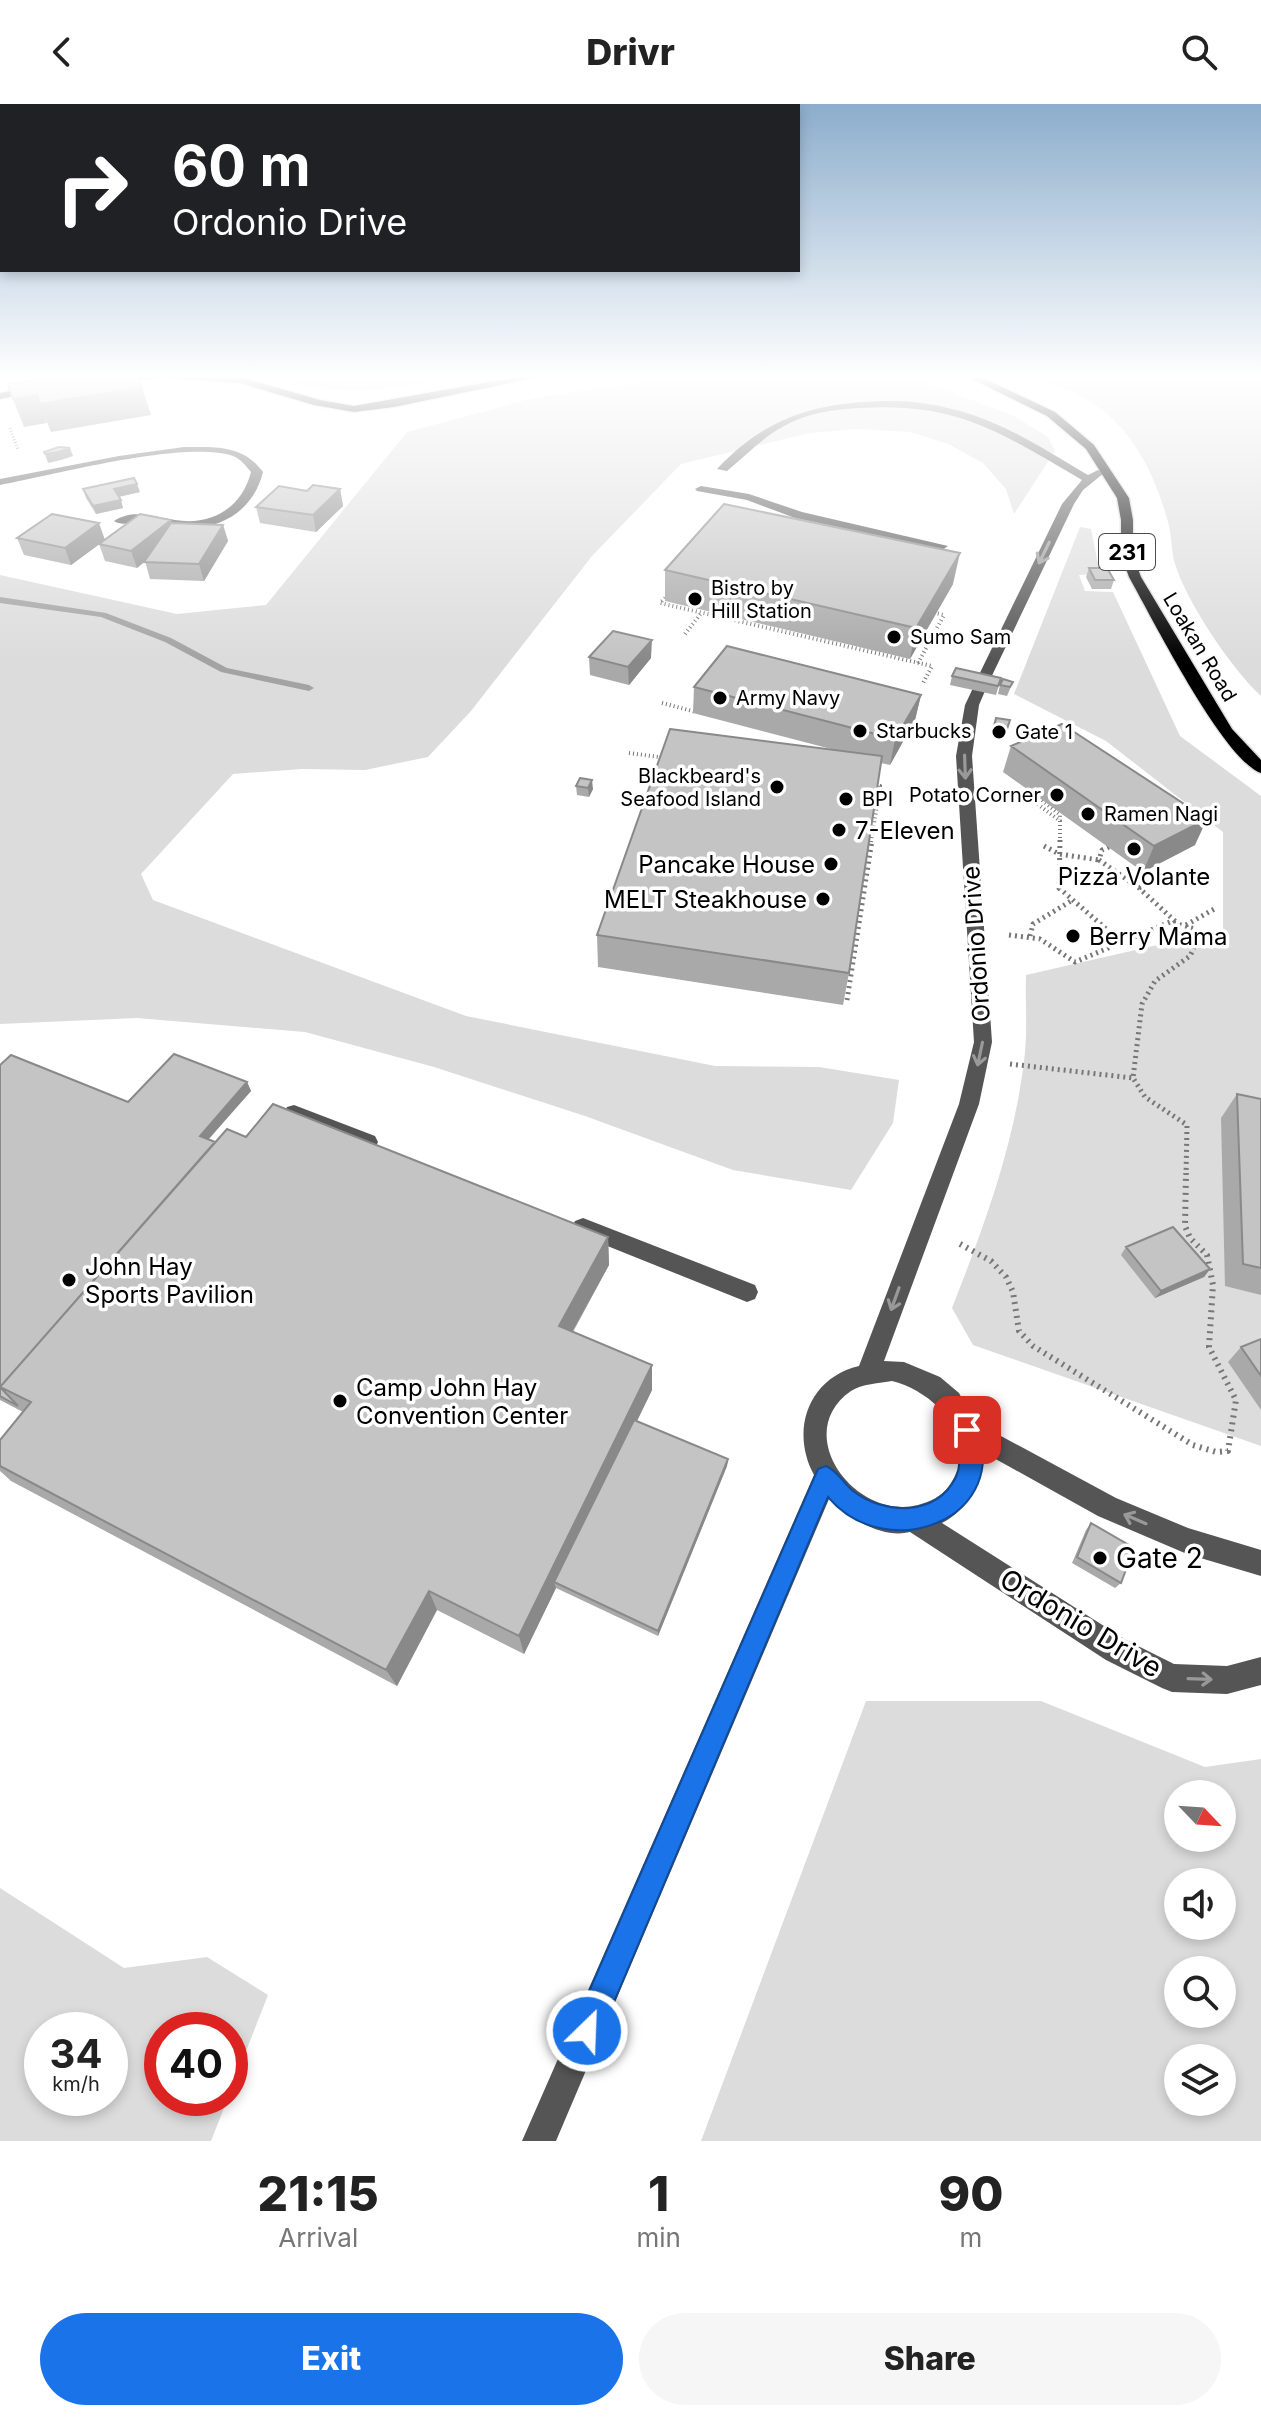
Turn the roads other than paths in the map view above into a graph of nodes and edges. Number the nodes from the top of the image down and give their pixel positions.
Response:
1 (67, 470) edge
2 (256, 470) edge
3 (1071, 470) edge
4 (1103, 470) edge
5 (1106, 470) edge
6 (1089, 480) junction
7 (0, 482) edge
8 (701, 489) dead end
9 (120, 521) dead end
10 (942, 546) edge
11 (1261, 768) edge
12 (294, 1113) edge
13 (382, 1147) edge
14 (557, 1217) edge
15 (747, 1292) dead end
16 (869, 1371) junction
17 (967, 1430) junction
18 (826, 1477) junction
19 (915, 1520) junction
20 (1261, 1563) edge
21 (1261, 1671) edge
22 (539, 2141) edge

1 - 7 street
2 - 9 street
3 - 6 street
4 - 6 street, Ordonio Drive
5 - 11 main road, Loakan Road / 231
6 -> 16 street, Ordonio Drive
8 - 10 street
12 - 13 street
14 - 15 street
16 - 17 street
16 - 18 street, Ordonio Drive
17 - 19 street
20 -> 17 street
18 - 19 street, Ordonio Drive
18 - 22 street
19 -> 21 street, Ordonio Drive

